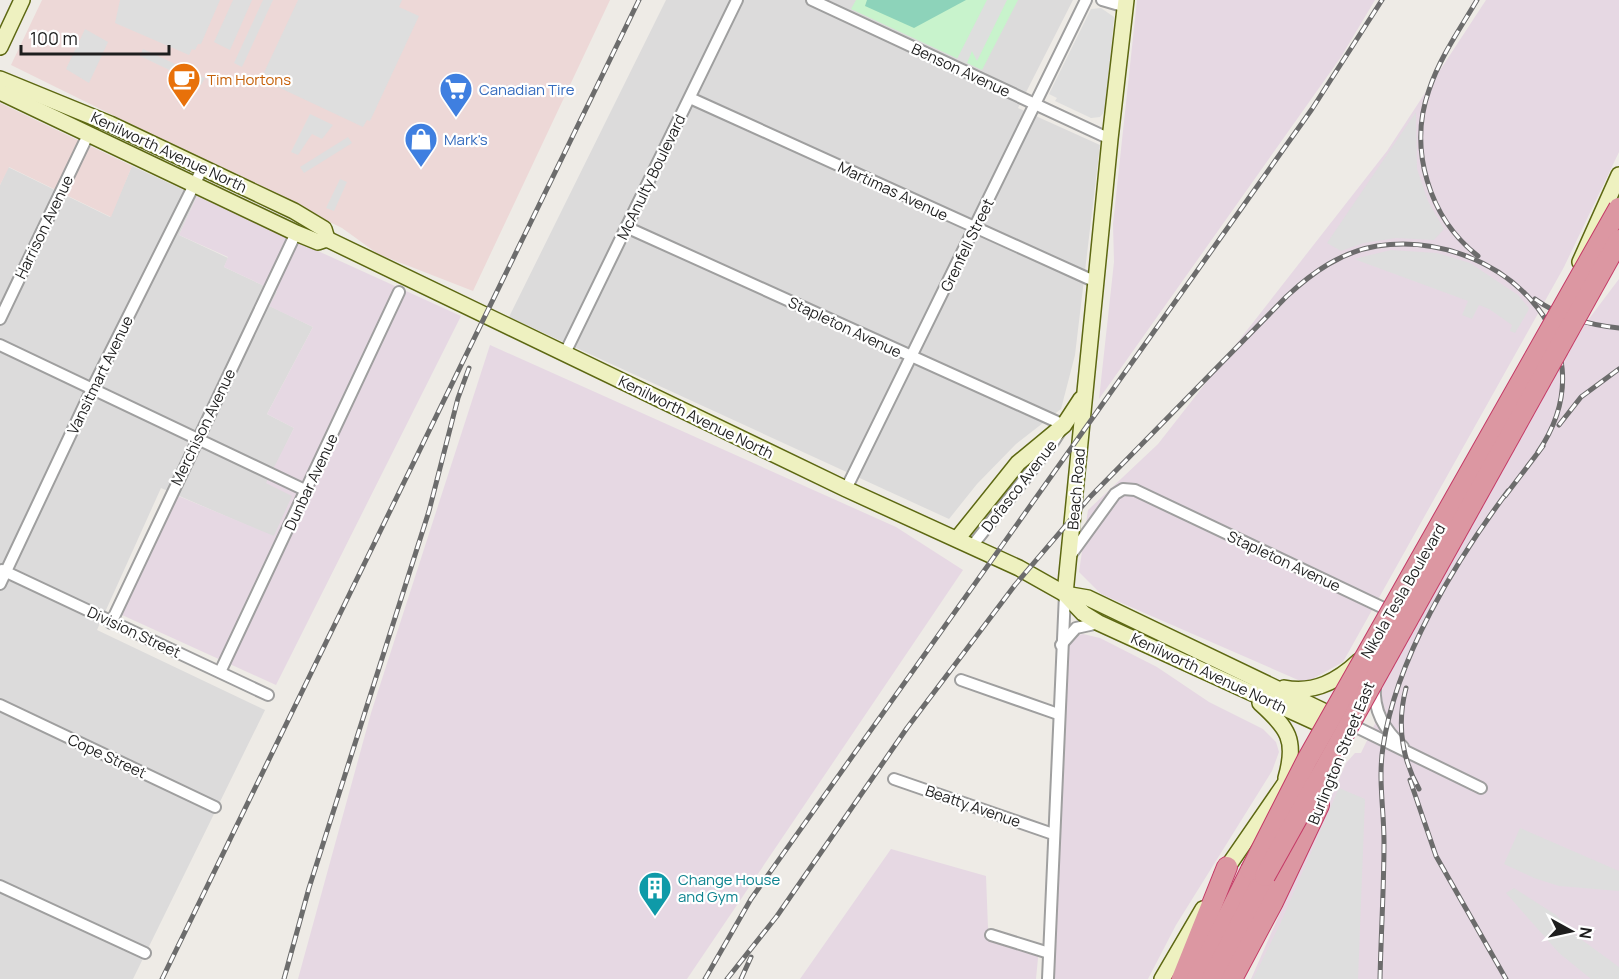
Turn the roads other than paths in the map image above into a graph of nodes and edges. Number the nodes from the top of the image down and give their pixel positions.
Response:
1 (22, 0) edge
2 (737, 0) edge
3 (812, 0) edge
4 (1086, 0) edge
5 (1102, 0) edge
6 (1126, 3) edge
7 (0, 47) edge
8 (0, 80) edge
9 (0, 92) edge
10 (690, 98) junction
11 (1034, 104) junction
12 (88, 135) junction
13 (1110, 139) junction
14 (203, 167) junction
15 (1619, 175) edge
16 (194, 183) junction
17 (1619, 208) edge
18 (626, 227) junction
19 (975, 229) junction
20 (296, 232) junction
21 (327, 239) junction
22 (1619, 240) edge
23 (1619, 256) edge
24 (1096, 282) junction
25 (399, 292) dead end
26 (0, 319) edge
27 (0, 345) edge
28 (565, 353) junction
29 (912, 358) junction
30 (92, 389) junction
31 (1084, 394) junction
32 (1064, 425) junction
33 (197, 439) junction
34 (846, 489) junction
35 (307, 491) junction
36 (957, 539) junction
37 (972, 546) junction
38 (1069, 556) junction
39 (3, 570) edge
40 (0, 584) edge
41 (1065, 594) junction
42 (1392, 612) junction
43 (111, 622) junction
44 (1099, 623) junction
45 (1061, 646) junction
46 (1374, 656) junction
47 (220, 672) junction
48 (961, 680) dead end
49 (1267, 683) junction
50 (1246, 692) junction
51 (268, 695) dead end
52 (0, 705) edge
53 (1058, 714) junction
54 (1327, 721) junction
55 (1353, 729) junction
56 (1410, 753) junction
57 (894, 778) dead end
58 (1284, 784) junction
59 (1481, 788) dead end
60 (1319, 805) junction
61 (215, 807) dead end
62 (1053, 834) junction
63 (1227, 867) junction
64 (1258, 873) junction
65 (0, 886) edge
66 (991, 934) dead end
67 (146, 953) dead end
68 (1049, 953) junction
69 (1048, 979) edge
70 (1162, 979) edge
71 (1182, 979) edge
72 (1197, 979) edge
73 (1212, 979) edge
74 (1232, 979) edge
75 (1242, 979) edge

1 - 7 main road
2 - 10 street, McAnulty Boulevard
3 - 11 street, Benson Avenue
4 - 11 street, Grenfell Street
5 - 6 street
6 - 13 main road, Beach Road
8 - 14 main road, Kenilworth Avenue North
9 - 12 main road, Kenilworth Avenue North
10 - 18 street, McAnulty Boulevard
10 - 19 street, Martimas Avenue
11 - 13 street, Benson Avenue
11 - 19 street, Grenfell Street
12 - 16 main road, Kenilworth Avenue North
12 - 26 street, Harrison Avenue
13 - 24 main road, Beach Road
14 - 16 street, Vansitmart Avenue
14 - 21 main road, Kenilworth Avenue North
15 - 42 main road, Burlington Street East
16 - 20 main road, Kenilworth Avenue North
16 - 30 street, Vansitmart Avenue
17 - 64 highway, Nikola Tesla Boulevard, bridge
18 - 28 street, McAnulty Boulevard
18 - 29 street, Stapleton Avenue
19 - 24 street, Martimas Avenue
19 - 29 street, Grenfell Street
20 - 21 main road, Kenilworth Avenue North
20 - 33 street, Merchison Avenue
21 - 28 main road, Kenilworth Avenue North
22 - 64 highway, Nikola Tesla Boulevard, bridge
23 - 46 main road, Burlington Street East
24 - 31 main road, Beach Road
25 - 35 street, Dunbar Avenue
27 - 30 street
28 - 34 main road, Kenilworth Avenue North
29 - 32 street, Stapleton Avenue
29 - 34 street, Grenfell Street
30 - 33 street
30 - 39 street, Vansitmart Avenue
31 - 32 main road, Dofasco Avenue
31 - 38 main road, Beach Road
32 - 36 main road, Dofasco Avenue
32 - 37 street, Dofasco Avenue
33 - 35 street
33 - 43 street, Merchison Avenue
34 - 36 main road, Kenilworth Avenue North
35 - 47 street, Dunbar Avenue
36 - 37 main road, Kenilworth Avenue North
37 - 41 main road, Kenilworth Avenue North
38 - 41 main road, Beach Road
38 - 42 street, Stapleton Avenue
39 - 40 street, Vansitmart Avenue
39 - 43 street, Division Street
41 - 44 main road, Kenilworth Avenue North
41 - 45 street, Beach Road
41 - 49 main road, Kenilworth Avenue North
42 - 46 main road, Burlington Street East
43 - 47 street, Division Street
44 - 45 street
44 - 50 main road, Kenilworth Avenue North
45 - 53 street, Beach Road
46 - 49 main road
46 - 54 main road, Burlington Street East
46 - 55 main road, Burlington Street East
46 - 56 street
47 - 51 street, Division Street
48 - 53 street
49 - 54 main road, Kenilworth Avenue North
50 - 54 main road, Kenilworth Avenue North
50 - 58 main road
52 - 61 street, Cope Street
53 - 62 street, Beach Road
54 - 55 main road, Kenilworth Avenue North
54 - 58 main road, Burlington Street East
55 - 56 street, Kenilworth Avenue North
55 - 60 main road, Burlington Street East
56 - 59 street, Kenilworth Avenue North
57 - 62 street, Beatty Avenue
58 - 63 main road, Burlington Street East
60 - 74 highway
60 - 75 main road, Burlington Street East
62 - 68 street, Beach Road
63 - 70 main road, Burlington Street East
63 - 71 highway
64 - 72 highway, Nikola Tesla Boulevard
64 - 73 highway, Nikola Tesla Boulevard
65 - 67 street
66 - 68 street
68 - 69 street, Beach Road

